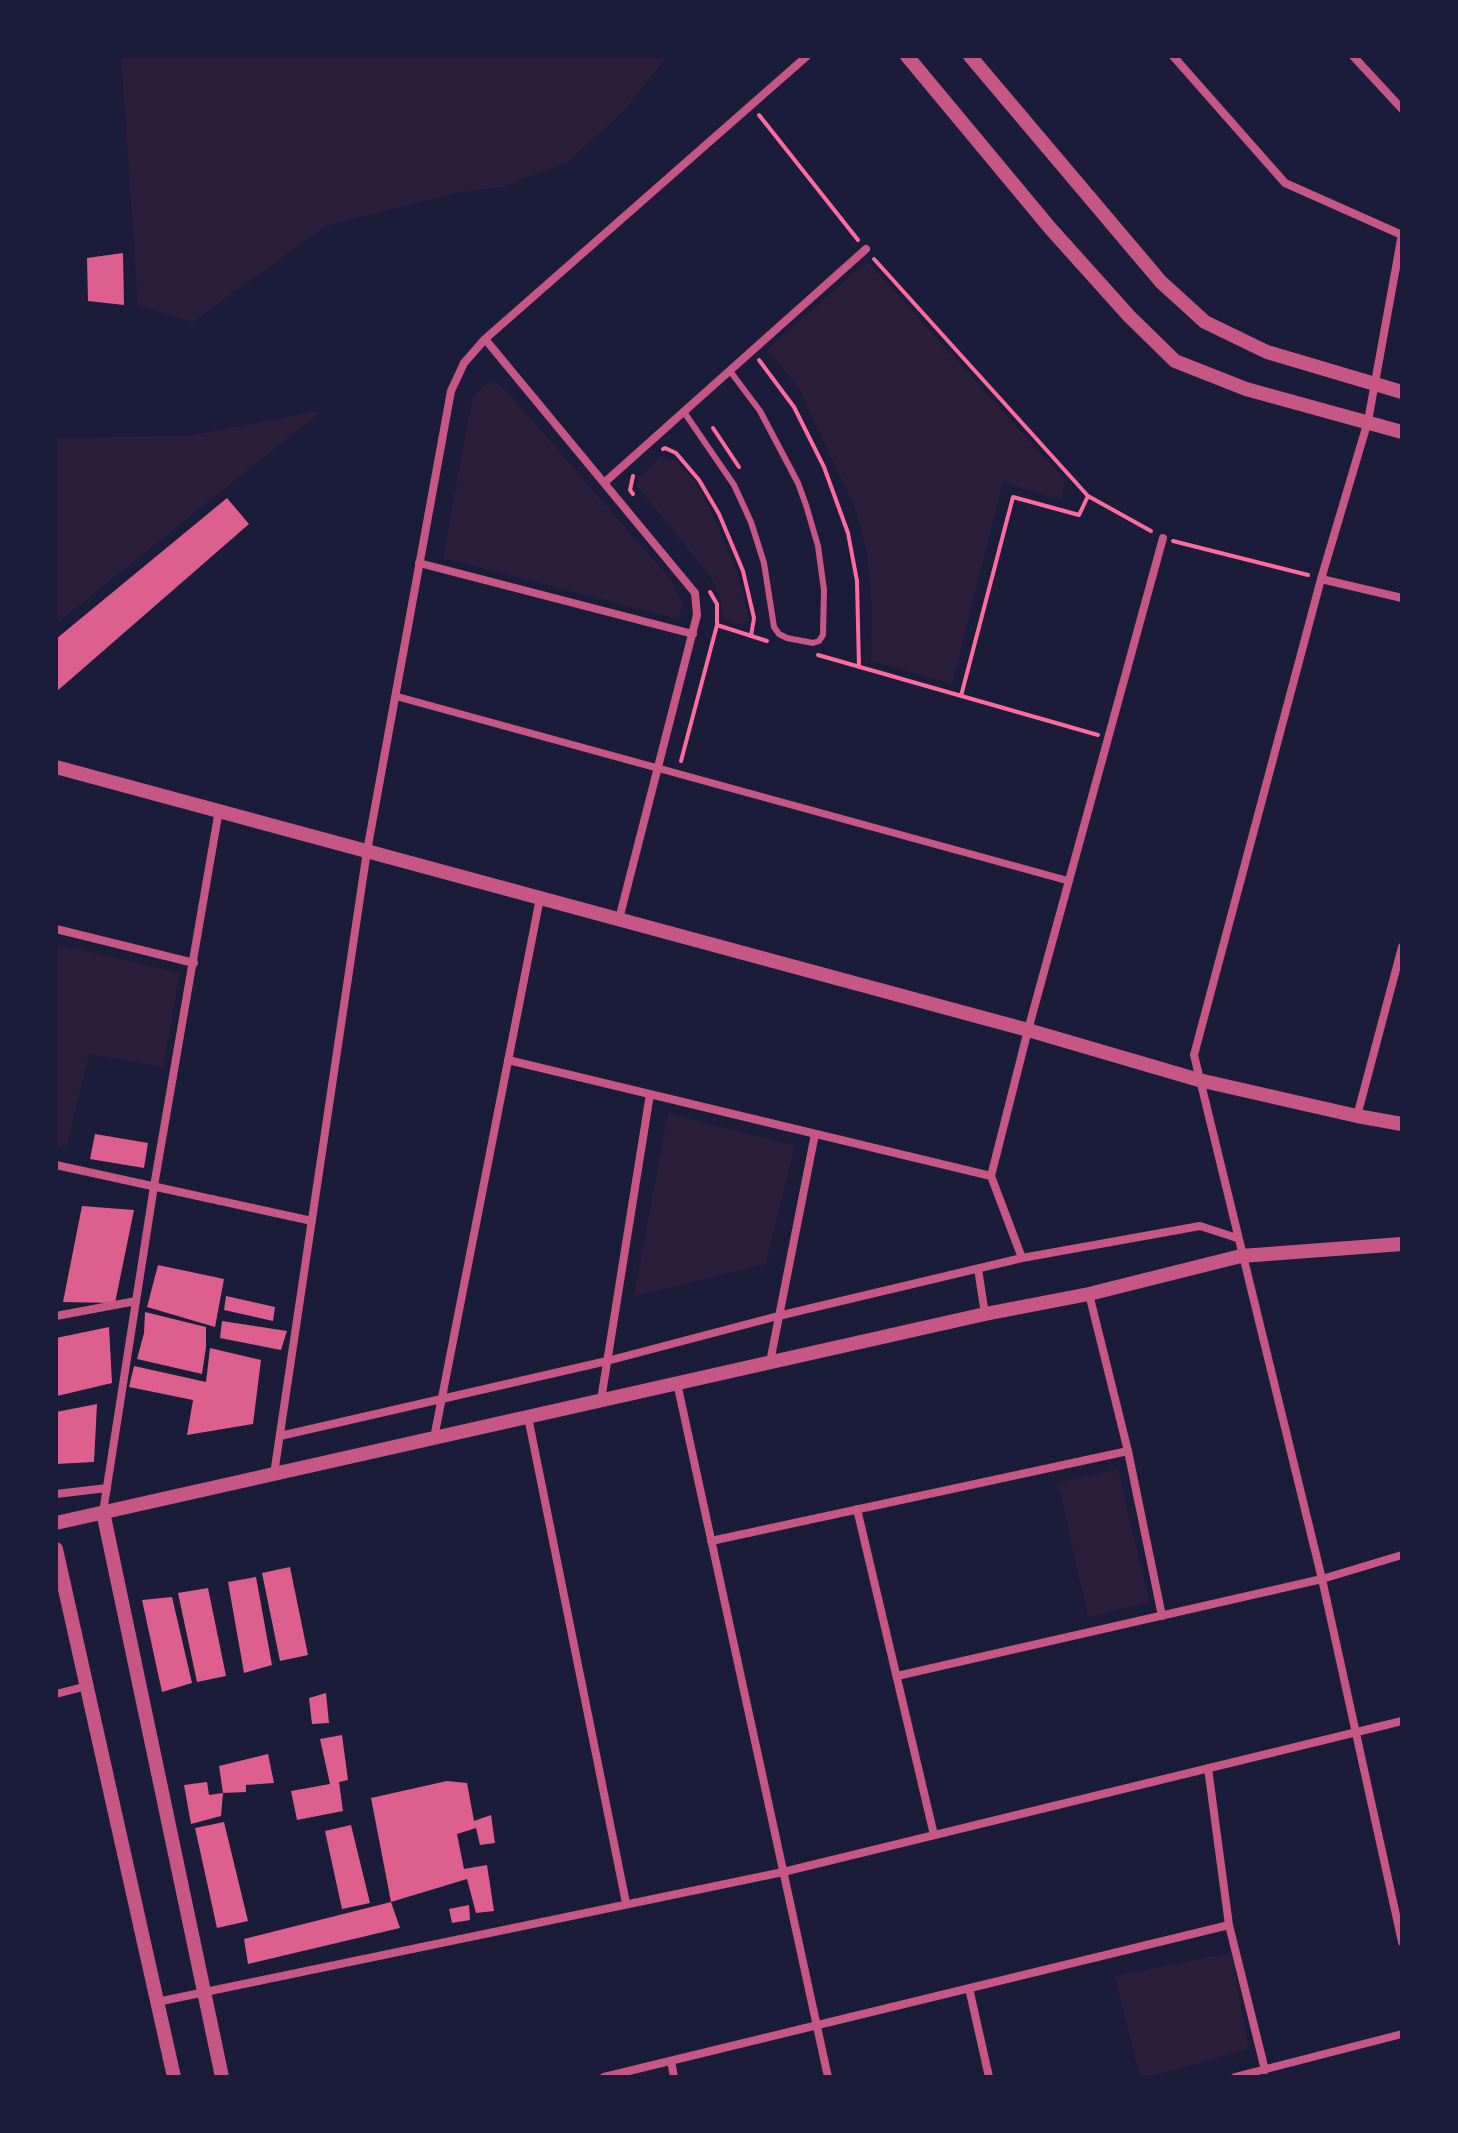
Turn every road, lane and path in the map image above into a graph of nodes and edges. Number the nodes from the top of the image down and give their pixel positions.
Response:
1 (807, 56) edge
2 (907, 56) edge
3 (970, 56) edge
4 (1173, 56) edge
5 (1353, 56) edge
6 (750, 104) junction
7 (1402, 109) edge
8 (1402, 235) edge
9 (866, 249) junction
10 (485, 339) junction
11 (752, 352) junction
12 (730, 371) junction
13 (1374, 382) junction
14 (1402, 392) edge
15 (684, 412) junction
16 (1368, 421) junction
17 (709, 423) dead end
18 (1402, 432) edge
19 (665, 448) dead end
20 (741, 471) dead end
21 (605, 482) junction
22 (1088, 496) junction
23 (1163, 538) junction
24 (419, 563) junction
25 (1321, 579) junction
26 (1402, 598) edge
27 (717, 625) dead end
28 (693, 634) junction
29 (751, 636) junction
30 (767, 641) dead end
31 (813, 654) dead end
32 (859, 667) junction
33 (395, 696) junction
34 (961, 696) junction
35 (1108, 737) junction
36 (56, 767) edge
37 (658, 769) junction
38 (219, 810) junction
39 (367, 851) junction
40 (1069, 881) junction
41 (540, 898) junction
42 (619, 919) junction
43 (56, 929) edge
44 (1402, 947) edge
45 (194, 963) junction
46 (1399, 970) edge
47 (1028, 1030) junction
48 (508, 1060) junction
49 (1199, 1080) junction
50 (650, 1094) junction
51 (1357, 1116) junction
52 (1402, 1124) edge
53 (815, 1134) junction
54 (56, 1165) edge
55 (991, 1176) junction
56 (154, 1186) junction
57 (312, 1221) junction
58 (1237, 1238) junction
59 (1402, 1244) edge
60 (1241, 1256) junction
61 (1022, 1258) junction
62 (978, 1269) junction
63 (1089, 1294) junction
64 (136, 1301) junction
65 (985, 1314) junction
66 (56, 1316) edge
67 (778, 1316) junction
68 (607, 1361) junction
69 (770, 1362) junction
70 (677, 1383) junction
71 (442, 1397) junction
72 (601, 1400) junction
73 (528, 1417) junction
74 (280, 1436) junction
75 (434, 1438) junction
76 (1128, 1451) junction
77 (274, 1474) junction
78 (107, 1488) junction
79 (56, 1494) edge
80 (857, 1509) junction
81 (103, 1512) junction
82 (56, 1523) edge
83 (711, 1541) junction
84 (56, 1549) edge
85 (1402, 1555) edge
86 (1322, 1579) junction
87 (1162, 1616) junction
88 (897, 1676) junction
89 (87, 1686) junction
90 (56, 1694) edge
91 (1402, 1721) edge
92 (1355, 1732) junction
93 (1208, 1768) junction
94 (934, 1835) junction
95 (783, 1872) junction
96 (626, 1903) junction
97 (1229, 1925) junction
98 (1402, 1942) edge
99 (969, 1988) junction
100 (205, 1992) junction
101 (157, 2002) junction
102 (817, 2026) junction
103 (1402, 2034) edge
104 (671, 2061) junction
105 (1265, 2070) junction
106 (174, 2077) edge
107 (222, 2077) edge
108 (604, 2077) edge
109 (674, 2077) edge
110 (828, 2077) edge
111 (989, 2077) edge
112 (1235, 2077) edge

1 - 6 street
2 - 16 street
3 - 13 street
4 - 8 street
5 - 7 street
6 - 9 path
6 - 10 street
8 - 13 street
9 - 11 street
9 - 22 path
10 - 21 street
10 - 24 street
11 - 12 street
11 - 32 path
12 - 15 street
12 - 15 lane
13 - 14 street
13 - 16 street
15 - 21 street
16 - 18 street
16 - 25 street
17 - 20 path
19 - 29 path
21 - 28 street
22 - 23 path
22 - 34 path
23 - 25 path
23 - 35 street
24 - 28 street
24 - 33 street
25 - 26 street
25 - 49 street
27 - 29 path
28 - 37 street
29 - 30 path
31 - 32 path
32 - 34 path
33 - 37 street
33 - 39 street
34 - 35 path
35 - 40 street
36 - 38 street
37 - 40 street
37 - 42 street
38 - 39 street
38 - 45 street
39 - 41 street
39 - 57 street
40 - 47 street
41 - 42 street
41 - 48 street
42 - 47 street
43 - 45 street
44 - 46 street
45 - 56 street
46 - 51 street
47 - 49 street
47 - 55 street
48 - 50 street
48 - 71 street
49 - 51 street
49 - 58 street
50 - 53 street
50 - 68 street
51 - 52 street
53 - 55 street
53 - 67 street
54 - 56 street
55 - 61 street
56 - 57 street
56 - 64 street
57 - 74 street
58 - 60 street
58 - 61 street
59 - 60 street
60 - 63 street
60 - 86 street
61 - 62 street
62 - 65 street
62 - 67 street
63 - 65 street
63 - 76 street
64 - 66 street
64 - 78 street
65 - 69 street
67 - 68 street
67 - 69 street
68 - 71 street
68 - 72 street
69 - 70 street
70 - 72 street
70 - 83 street
71 - 74 street
71 - 75 street
72 - 73 street
73 - 75 street
73 - 96 street
74 - 77 street
75 - 77 street
76 - 80 street
76 - 87 street
77 - 81 street
78 - 79 street
78 - 81 street
80 - 83 street
80 - 88 street
81 - 82 street
81 - 100 street
83 - 95 street
84 - 89 street
85 - 86 street
86 - 87 street
86 - 92 street
87 - 88 street
88 - 94 street
89 - 90 street
89 - 101 street
91 - 92 street
92 - 93 street
92 - 98 street
93 - 94 street
93 - 97 street
94 - 95 street
95 - 96 street
95 - 102 street
96 - 100 street
97 - 99 street
97 - 105 street
99 - 102 street
99 - 111 street
100 - 101 street
100 - 107 street
101 - 106 street
102 - 104 street
102 - 110 street
103 - 105 street
104 - 108 street
104 - 109 street
105 - 112 street

